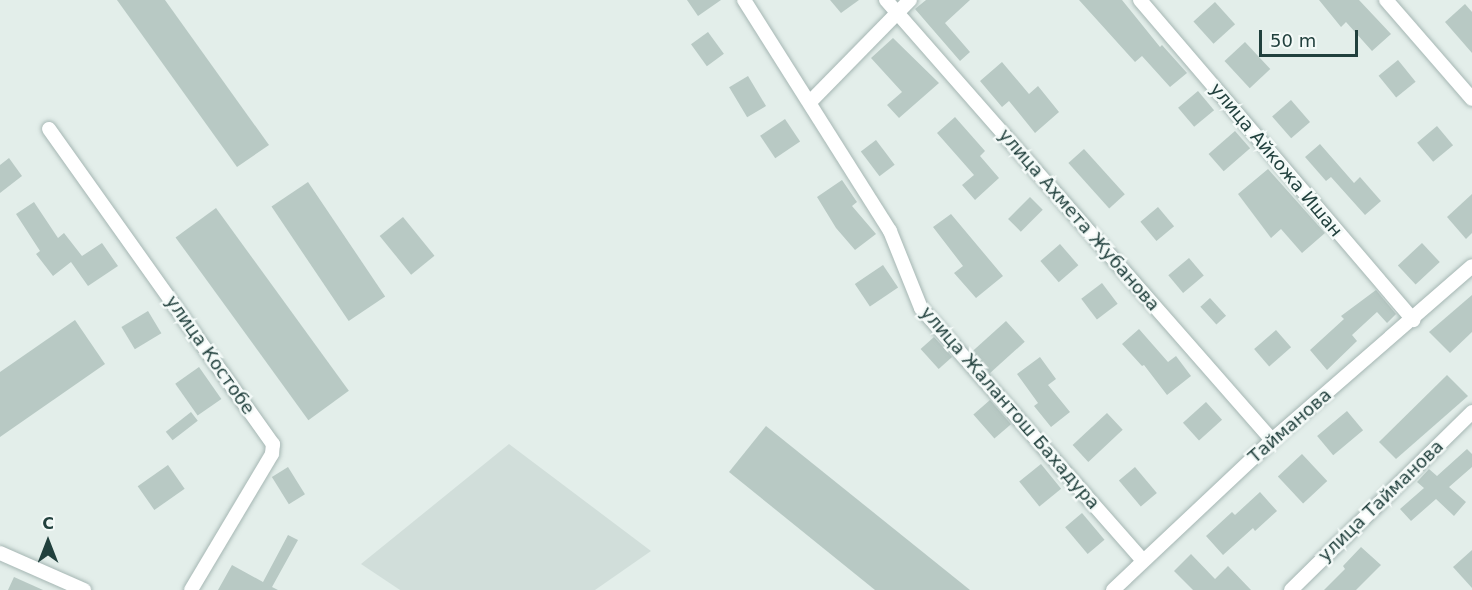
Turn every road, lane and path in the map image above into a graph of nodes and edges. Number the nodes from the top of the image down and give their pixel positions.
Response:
1 (744, 0) edge
2 (886, 0) edge
3 (910, 0) edge
4 (1140, 0) edge
5 (1386, 0) edge
6 (898, 13) junction
7 (1472, 99) edge
8 (810, 102) junction
9 (49, 129) dead end
10 (1472, 266) edge
11 (1413, 320) junction
12 (1472, 412) edge
13 (1272, 440) junction
14 (0, 553) edge
15 (1142, 560) junction
16 (84, 590) edge
17 (190, 590) edge
18 (1113, 590) edge
19 (1291, 590) edge

1 - 8 street, улица Жалантош Бахадура
2 - 6 street, улица Ахмета Жубанова
3 - 6 street
4 - 11 street, улица Айкожа Ишан
5 - 7 street
6 - 8 street
6 - 13 street, улица Ахмета Жубанова
8 - 15 street, улица Жалантош Бахадура
9 - 17 street, улица Костобе
10 - 11 street, Тайманова
11 - 13 street, Тайманова
12 - 19 street, улица Тайманова
13 - 15 street, Тайманова
14 - 16 street
15 - 18 street, Тайманова

